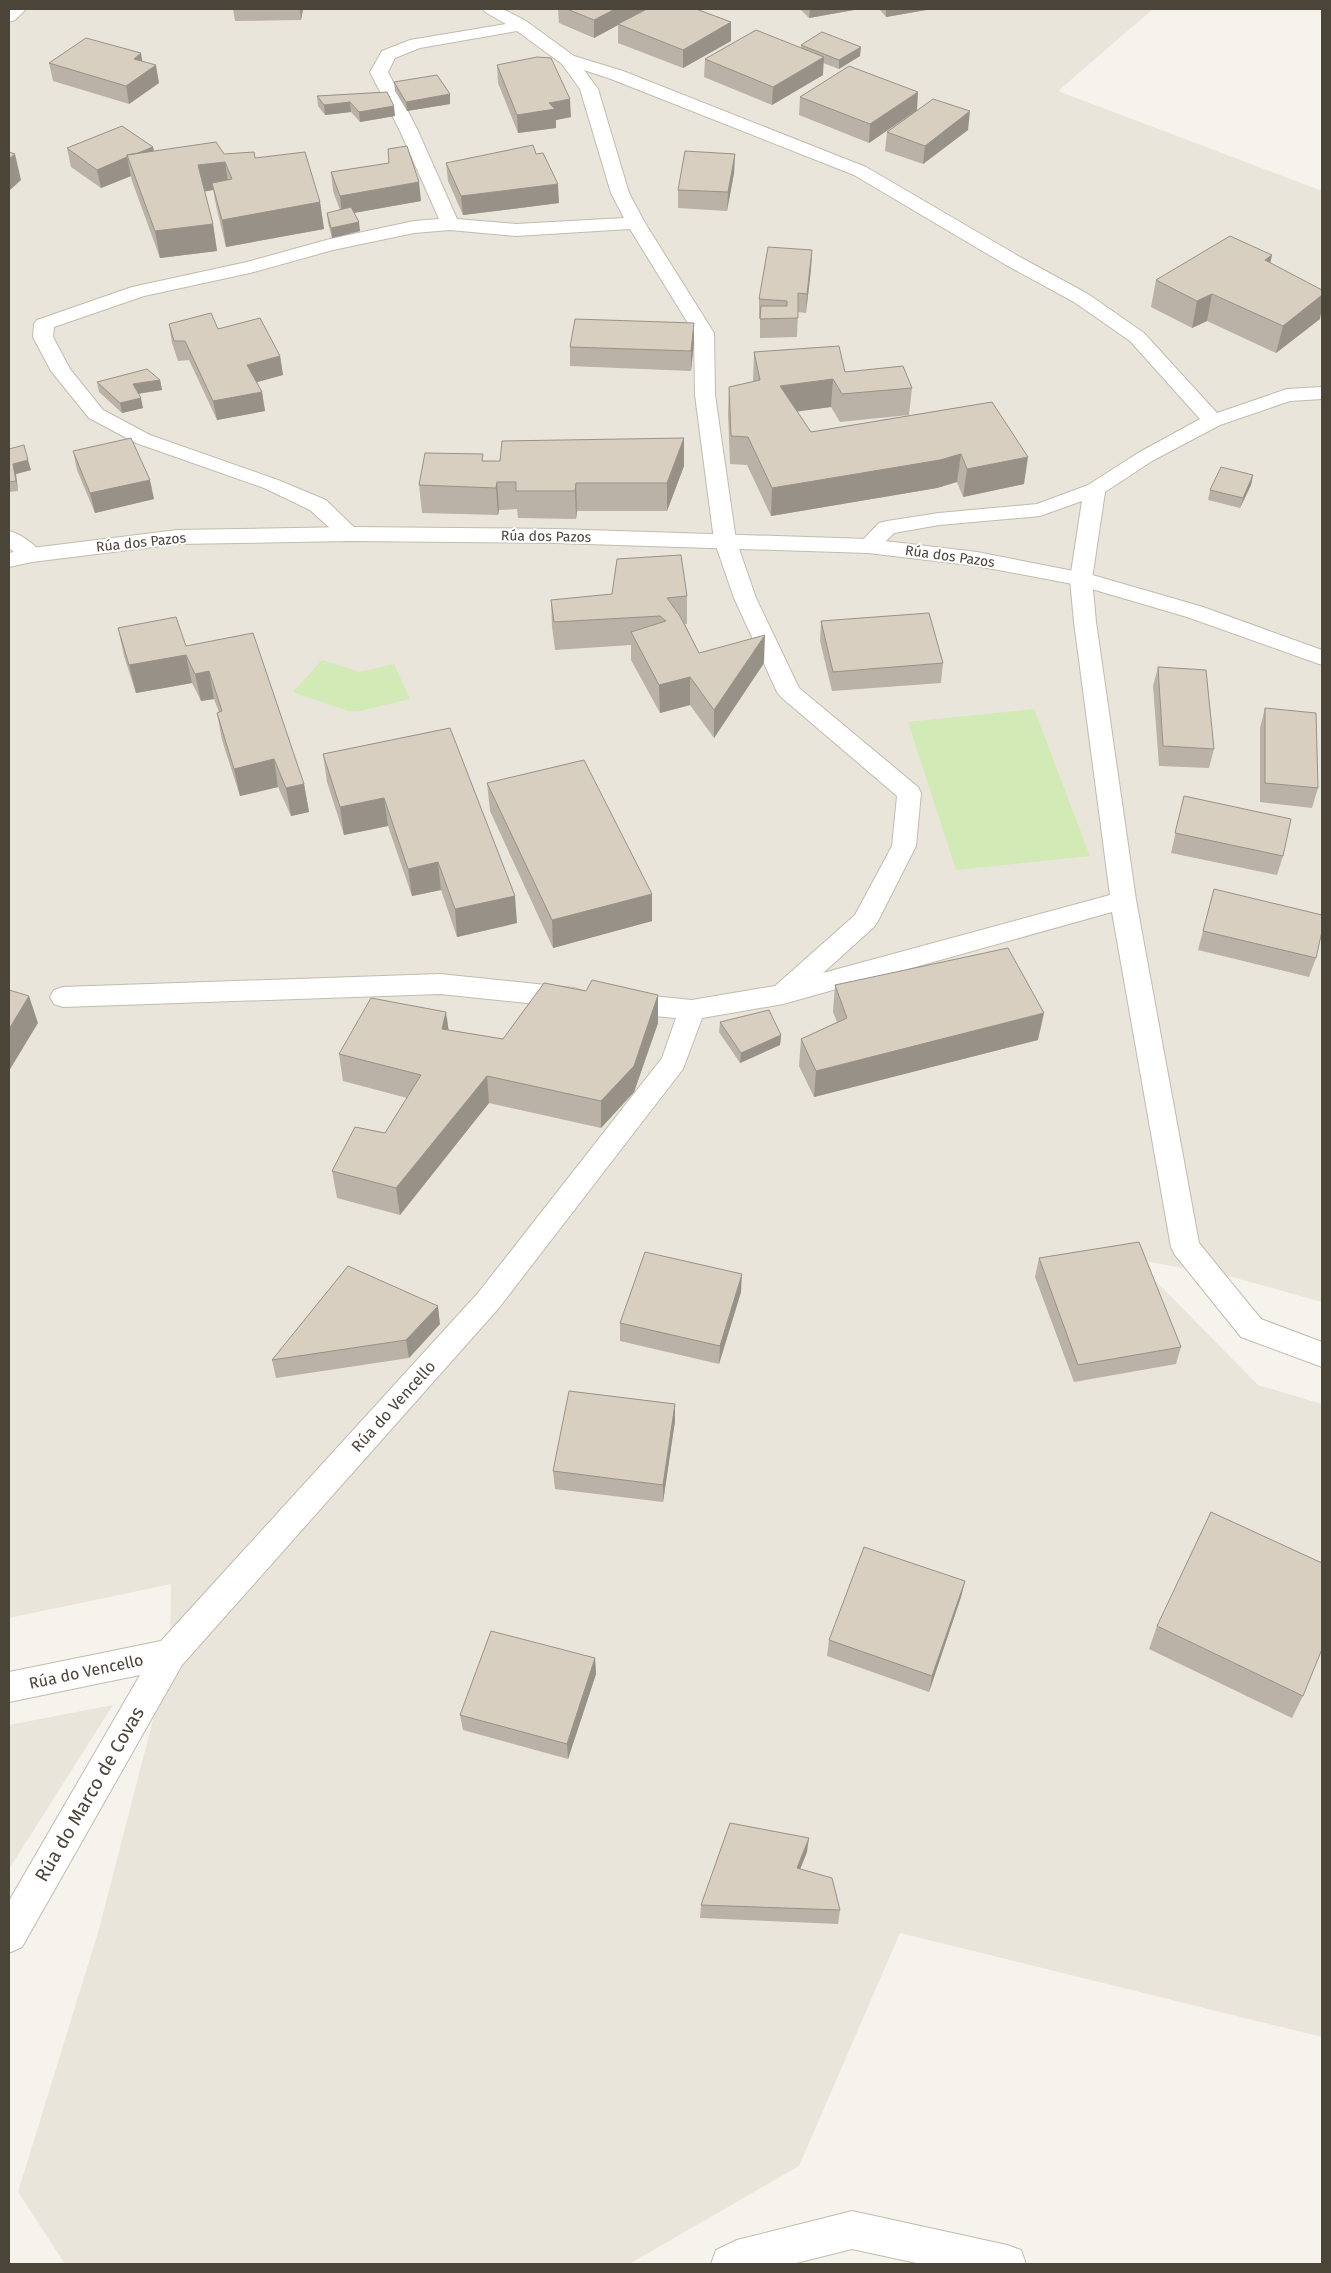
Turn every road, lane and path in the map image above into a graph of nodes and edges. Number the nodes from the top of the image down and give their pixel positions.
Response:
1 (18, 9) edge
2 (511, 15) edge
3 (9, 17) edge
4 (568, 60) junction
5 (636, 223) junction
6 (450, 224) junction
7 (1322, 393) edge
8 (1213, 421) junction
9 (1095, 489) junction
10 (350, 534) junction
11 (9, 538) edge
12 (725, 540) junction
13 (868, 546) junction
14 (32, 555) junction
15 (9, 560) edge
16 (1081, 579) junction
17 (1322, 658) edge
18 (1123, 900) junction
19 (783, 994) junction
20 (63, 997) dead end
21 (692, 1010) junction
22 (1322, 1355) edge
23 (170, 1654) junction
24 (9, 1687) edge
25 (9, 1935) edge
26 (730, 2264) edge
27 (1006, 2264) edge

1 - 3 street
2 - 4 street
2 - 6 street
4 - 5 street
4 - 8 street
5 - 6 street
5 - 12 street
6 - 10 street
7 - 8 street
8 - 9 street
9 - 13 street
9 - 16 street
10 - 12 street, Rúa dos Pazos
10 - 14 street, Rúa dos Pazos
11 - 14 street
12 - 13 street, Rúa dos Pazos
12 - 19 street
13 - 16 street, Rúa dos Pazos
14 - 15 street, Rúa dos Pazos
16 - 17 street, Rúa dos Pazos
16 - 18 street
18 - 19 street
18 - 22 street
19 - 21 street
20 - 21 street
21 - 23 street, Rúa do Vencello
23 - 24 street, Rúa do Vencello
23 - 25 street, Rúa do Marco de Covas
26 - 27 street

